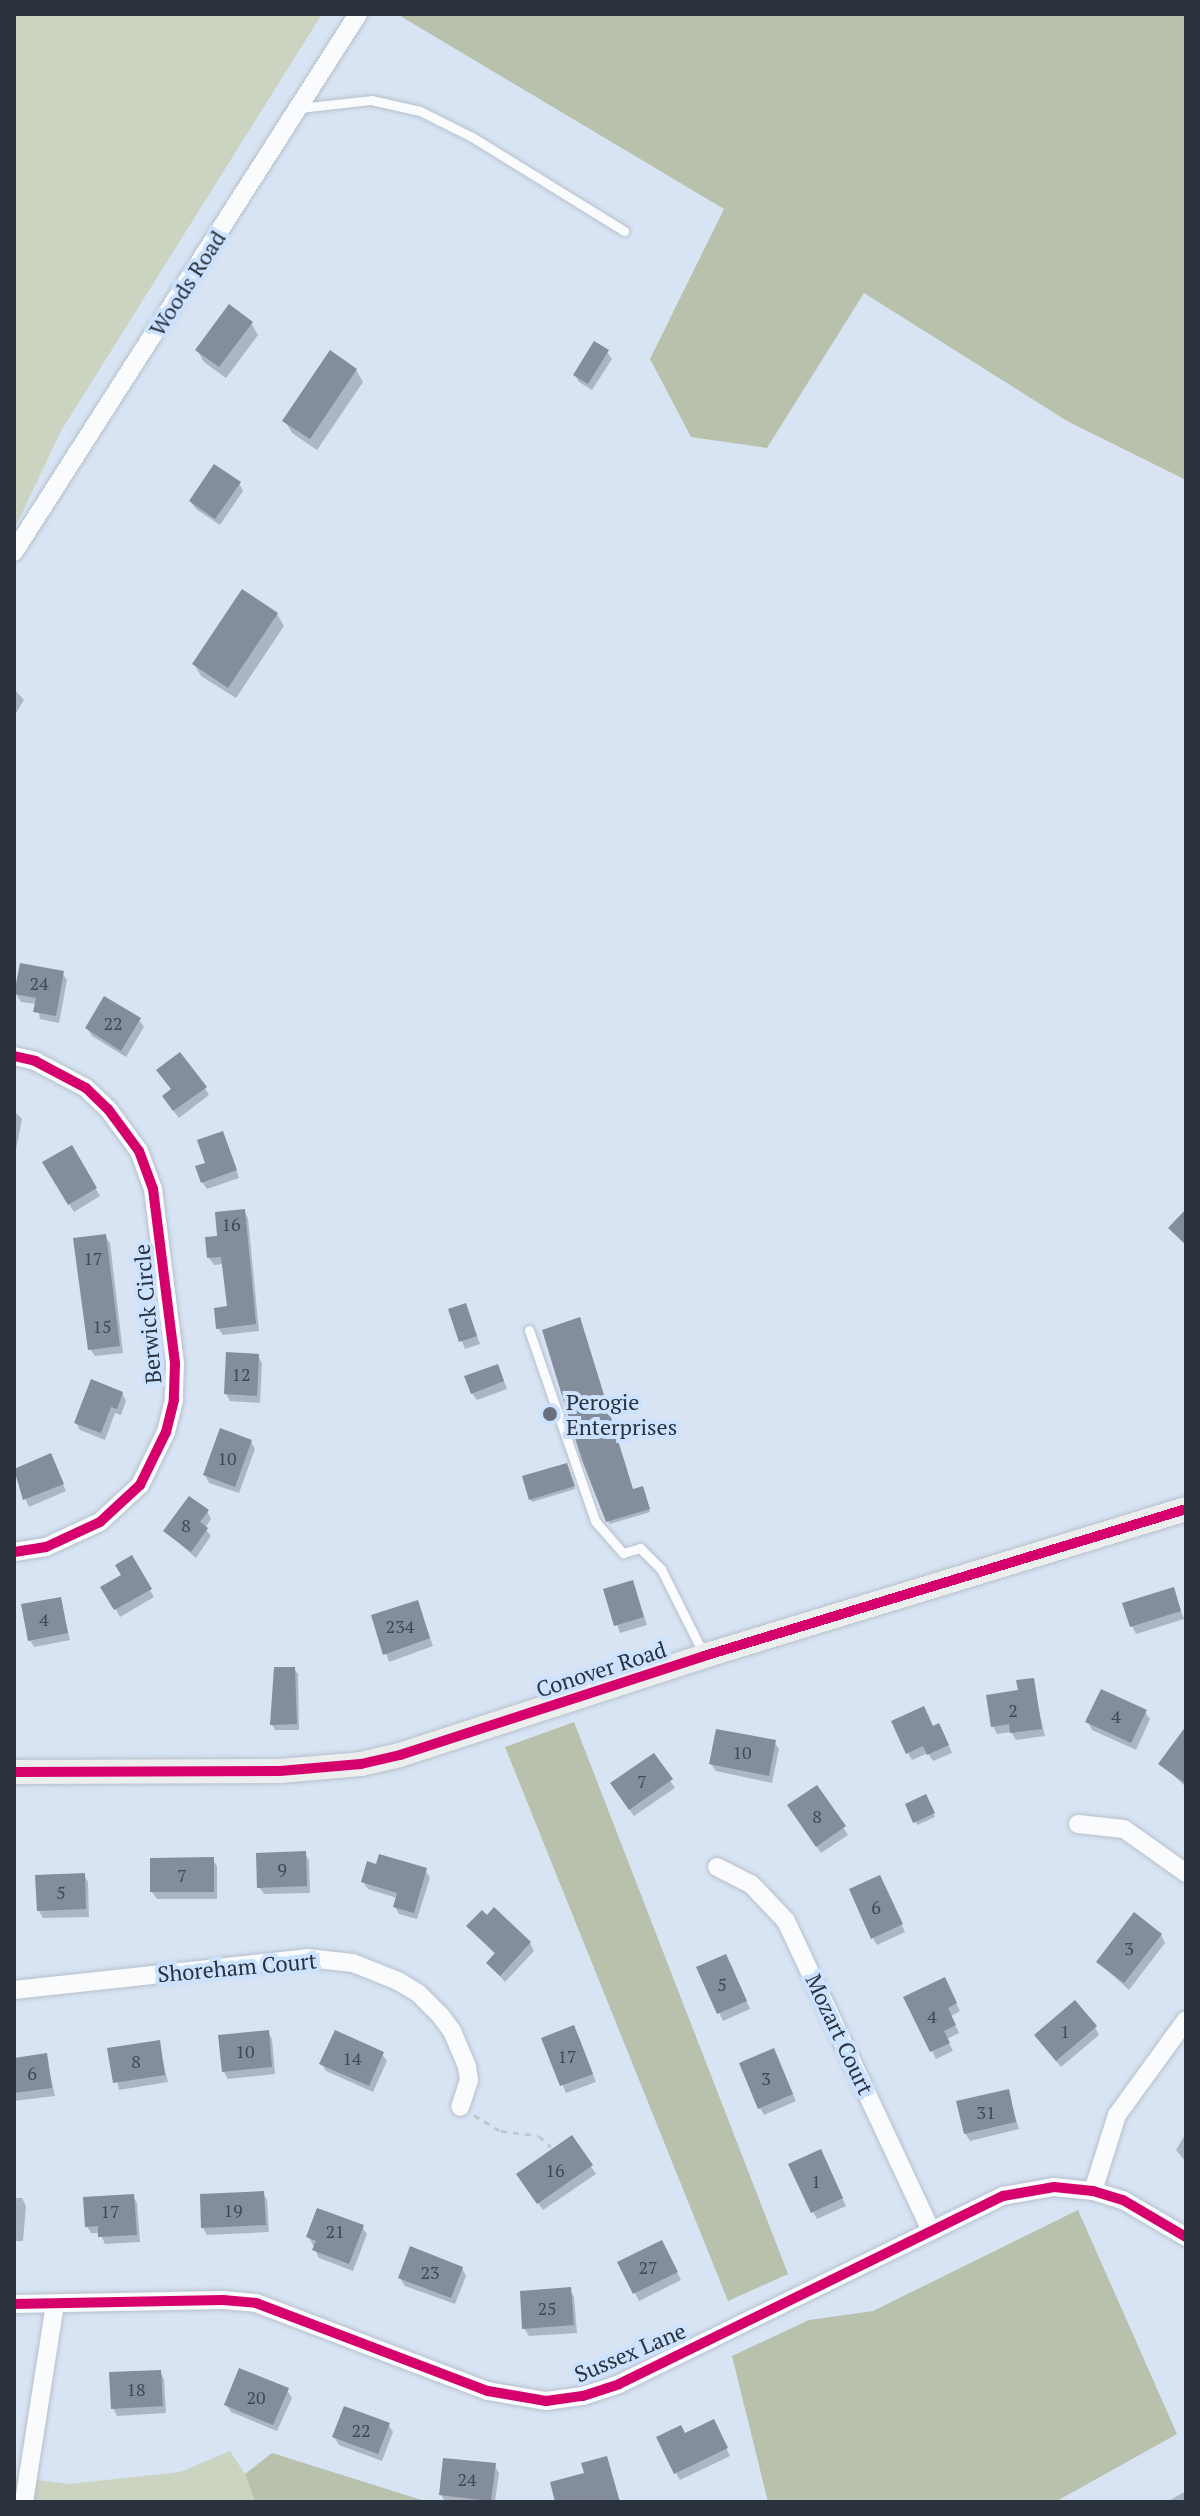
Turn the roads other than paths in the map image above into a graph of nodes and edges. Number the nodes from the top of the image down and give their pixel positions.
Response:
1 (358, 14) edge
2 (299, 108) junction
3 (624, 231) dead end
4 (14, 552) edge
5 (14, 1056) edge
6 (529, 1330) dead end
7 (1186, 1509) edge
8 (14, 1552) edge
9 (704, 1656) junction
10 (14, 1772) edge
11 (1078, 1824) dead end
12 (717, 1867) dead end
13 (1186, 1873) edge
14 (14, 1990) edge
15 (1186, 2020) edge
16 (460, 2107) road end
17 (1093, 2191) junction
18 (931, 2230) junction
19 (1186, 2237) edge
20 (14, 2304) edge
21 (55, 2304) junction
22 (24, 2502) edge

1 - 2 street, Woods Road
2 - 3 lane
2 - 4 street, Woods Road
5 - 8 street, Berwick Circle
6 - 9 lane
7 - 9 street, Conover Road
9 - 10 street, Conover Road
11 - 13 street
12 - 18 street, Mozart Court
14 - 16 street, Shoreham Court
15 - 17 street
17 - 18 street, Sussex Lane
17 - 19 street, Sussex Lane
18 - 21 street, Sussex Lane
20 - 21 street, Sussex Lane
21 - 22 street

